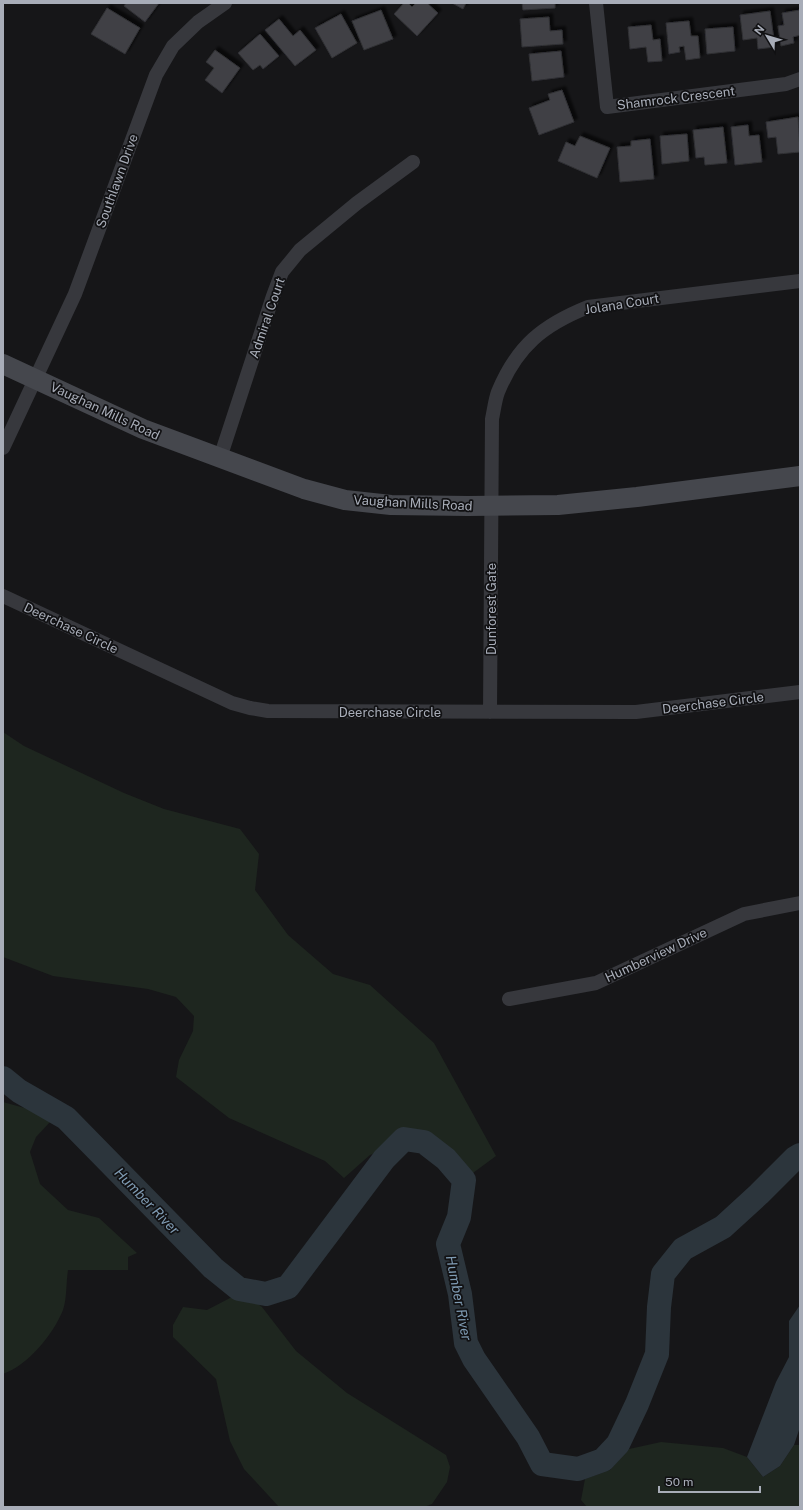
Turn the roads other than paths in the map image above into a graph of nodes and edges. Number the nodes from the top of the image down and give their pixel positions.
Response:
1 (226, 3) edge
2 (596, 3) edge
3 (800, 79) edge
4 (413, 162) dead end
5 (800, 281) edge
6 (3, 364) edge
7 (36, 379) junction
8 (3, 448) edge
9 (220, 458) junction
10 (800, 476) edge
11 (490, 506) junction
12 (3, 596) edge
13 (800, 692) edge
14 (490, 712) junction
15 (800, 903) edge
16 (509, 999) dead end

1 - 7 street, Southlawn Drive
2 - 3 street, Shamrock Crescent
4 - 9 street, Admiral Court
5 - 11 street, Jolana Court
6 - 7 street, Vaughan Mills Road
7 - 8 street, Southlawn Drive
7 - 9 street, Vaughan Mills Road
9 - 11 street, Vaughan Mills Road
10 - 11 street, Vaughan Mills Road
11 - 14 street, Dunforest Gate
12 - 14 street, Deerchase Circle
13 - 14 street, Deerchase Circle
15 - 16 street, Humberview Drive

